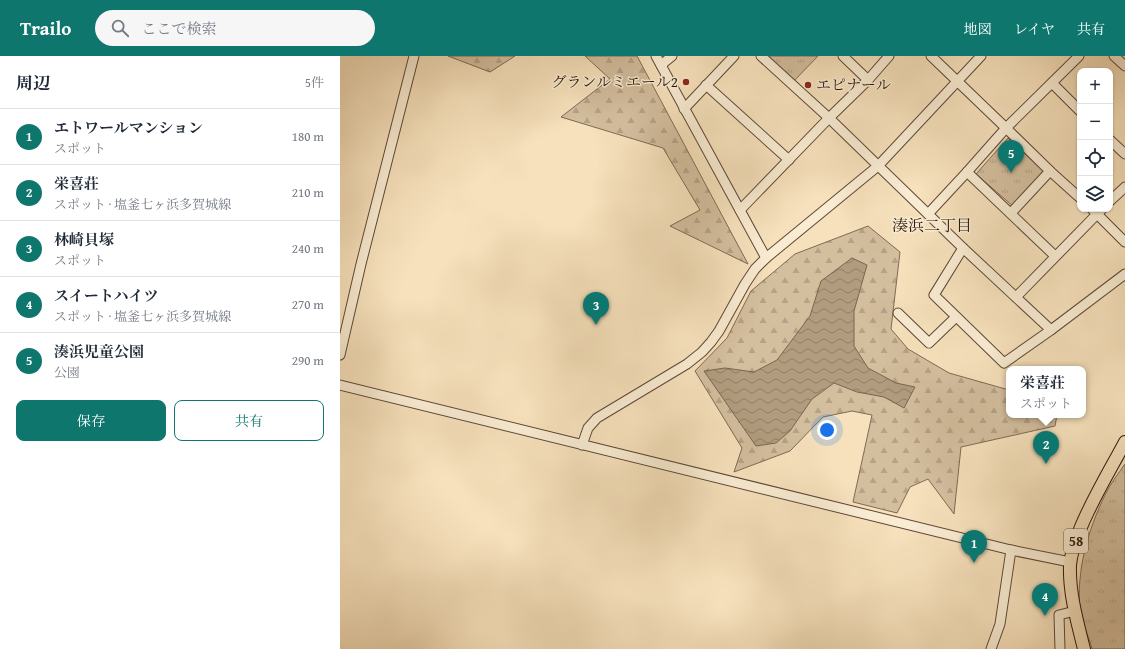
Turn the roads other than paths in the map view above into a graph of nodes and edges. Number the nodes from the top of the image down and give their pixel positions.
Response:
1 (414, 56) edge
2 (656, 56) edge
3 (672, 56) edge
4 (734, 56) edge
5 (761, 56) edge
6 (843, 56) edge
7 (889, 56) edge
8 (931, 56) edge
9 (981, 56) edge
10 (1079, 56) edge
11 (1114, 56) edge
12 (661, 65) junction
13 (1125, 66) edge
14 (868, 80) junction
15 (957, 81) junction
16 (1052, 83) junction
17 (706, 86) junction
18 (1077, 107) edge
19 (684, 109) junction
20 (829, 118) junction
21 (1006, 128) junction
22 (1113, 143) edge
23 (1125, 154) edge
24 (789, 160) junction
25 (878, 166) junction
26 (1050, 171) junction
27 (968, 172) junction
28 (1125, 187) edge
29 (1077, 195) edge
30 (1113, 199) edge
31 (740, 210) junction
32 (1096, 212) edge
33 (1098, 212) edge
34 (1011, 213) junction
35 (928, 214) junction
36 (1125, 242) edge
37 (963, 248) junction
38 (1056, 256) junction
39 (766, 258) junction
40 (1125, 274) edge
41 (1016, 297) junction
42 (898, 313) dead end
43 (956, 317) junction
44 (1051, 330) junction
45 (340, 355) edge
46 (340, 385) edge
47 (1125, 442) edge
48 (582, 445) junction
49 (1011, 550) junction
50 (1070, 562) junction
51 (1075, 611) junction
52 (990, 649) edge
53 (1060, 649) edge
54 (1084, 649) edge

1 - 45 street
2 - 12 street
3 - 12 street
4 - 17 street
5 - 20 street
6 - 14 street
7 - 14 street
8 - 15 street
9 - 15 street
10 - 16 street
11 - 13 street
12 - 19 street
14 - 20 street
15 - 21 street
15 - 25 street
16 - 18 street
16 - 21 street
17 - 19 street
17 - 24 street
19 - 31 street
20 - 24 street
20 - 25 street
21 - 26 street
21 - 27 street
22 - 23 street
24 - 31 street
25 - 35 street
25 - 39 street
26 - 29 street
26 - 34 street
27 - 34 street
27 - 35 street
28 - 30 street
31 - 39 street
32 - 38 street
33 - 36 street
34 - 38 street
35 - 37 street
37 - 41 street
37 - 43 street
38 - 41 street
39 - 48 street
40 - 44 street
41 - 44 street
42 - 43 street
43 - 44 street
46 - 48 street
47 - 50 main road, 58
48 - 49 street
49 - 50 street
49 - 52 street
50 - 51 main road, 58
51 - 53 street
51 - 54 main road, 58

